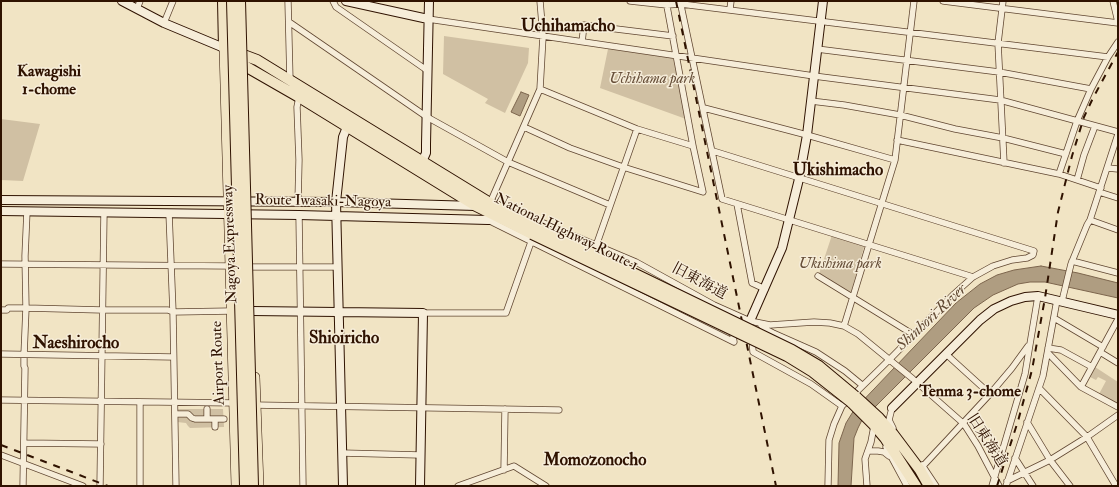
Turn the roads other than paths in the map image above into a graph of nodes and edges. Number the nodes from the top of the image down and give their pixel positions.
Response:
1 (122, 1) edge
2 (173, 1) edge
3 (223, 1) edge
4 (232, 1) edge
5 (240, 1) edge
6 (245, 1) edge
7 (288, 1) edge
8 (333, 1) edge
9 (346, 1) edge
10 (429, 1) edge
11 (540, 1) edge
12 (630, 1) edge
13 (731, 1) edge
14 (824, 1) edge
15 (914, 1) edge
16 (943, 1) edge
17 (1003, 1) edge
18 (1113, 1) edge
19 (681, 2) edge
20 (666, 3) edge
21 (139, 5) edge
22 (1002, 9) junction
23 (730, 10) junction
24 (428, 19) junction
25 (821, 21) junction
26 (289, 22) junction
27 (164, 23) junction
28 (1118, 23) edge
29 (910, 32) junction
30 (542, 36) junction
31 (673, 36) junction
32 (582, 42) junction
33 (1118, 42) edge
34 (998, 43) junction
35 (224, 48) junction
36 (818, 49) junction
37 (245, 55) junction
38 (676, 55) junction
39 (1108, 57) junction
40 (692, 58) junction
41 (907, 60) junction
42 (245, 66) junction
43 (428, 71) junction
44 (999, 72) junction
45 (814, 76) junction
46 (290, 81) junction
47 (903, 87) junction
48 (540, 89) junction
49 (1091, 89) junction
50 (299, 97) junction
51 (1000, 100) junction
52 (811, 101) junction
53 (704, 108) junction
54 (900, 115) junction
55 (427, 117) junction
56 (1077, 120) junction
57 (1095, 126) junction
58 (347, 127) junction
59 (524, 127) junction
60 (637, 129) junction
61 (1118, 133) edge
62 (807, 135) junction
63 (1003, 138) junction
64 (897, 140) junction
65 (693, 146) junction
66 (713, 151) junction
67 (1066, 154) junction
68 (894, 160) junction
69 (422, 162) junction
70 (508, 162) junction
71 (1004, 163) junction
72 (623, 167) junction
73 (1108, 168) junction
74 (1118, 169) edge
75 (1060, 174) junction
76 (799, 179) junction
77 (1077, 180) junction
78 (1100, 190) junction
79 (1118, 198) edge
80 (1, 200) edge
81 (228, 202) junction
82 (250, 202) junction
83 (298, 202) junction
84 (336, 202) junction
85 (737, 204) junction
86 (881, 204) junction
87 (492, 205) junction
88 (610, 205) junction
89 (476, 206) junction
90 (1, 211) edge
91 (27, 211) junction
92 (104, 212) junction
93 (169, 213) junction
94 (228, 214) junction
95 (250, 214) junction
96 (299, 214) junction
97 (337, 215) junction
98 (501, 219) junction
99 (790, 219) junction
100 (488, 220) junction
101 (1090, 220) junction
102 (1118, 230) edge
103 (533, 234) junction
104 (869, 244) junction
105 (596, 246) junction
106 (1072, 263) junction
107 (1, 264) edge
108 (25, 264) junction
109 (103, 265) junction
110 (171, 265) junction
111 (230, 266) junction
112 (251, 267) junction
113 (300, 267) junction
114 (338, 267) junction
115 (1118, 273) edge
116 (818, 276) dead end
117 (973, 277) junction
118 (765, 289) junction
119 (1038, 296) junction
120 (852, 297) junction
121 (1059, 300) junction
122 (714, 304) junction
123 (26, 308) junction
124 (1, 310) edge
125 (102, 310) junction
126 (231, 311) junction
127 (252, 311) junction
128 (173, 312) junction
129 (300, 312) junction
130 (339, 312) junction
131 (730, 312) junction
132 (423, 313) junction
133 (1118, 315) edge
134 (1054, 318) junction
135 (1118, 319) edge
136 (750, 321) junction
137 (759, 324) junction
138 (844, 326) junction
139 (703, 327) junction
140 (914, 335) junction
141 (1029, 345) junction
142 (1048, 350) junction
143 (1102, 350) junction
144 (1, 354) edge
145 (946, 354) junction
146 (24, 355) junction
147 (102, 356) junction
148 (174, 357) junction
149 (891, 360) junction
150 (1118, 363) edge
151 (1092, 367) junction
152 (915, 381) junction
153 (862, 385) junction
154 (1081, 387) junction
155 (1039, 388) junction
156 (990, 394) junction
157 (1, 400) edge
158 (25, 400) junction
159 (101, 402) junction
160 (140, 402) junction
161 (175, 402) junction
162 (234, 402) junction
163 (256, 405) junction
164 (301, 406) junction
165 (340, 406) junction
166 (842, 406) junction
167 (421, 407) junction
168 (1118, 407) edge
169 (892, 408) junction
170 (207, 409) dead end
171 (505, 409) junction
172 (559, 410) dead end
173 (177, 414) dead end
174 (1118, 416) edge
175 (224, 418) dead end
176 (207, 419) junction
177 (215, 419) junction
178 (877, 422) junction
179 (1027, 422) junction
180 (964, 424) junction
181 (215, 427) dead end
182 (898, 434) junction
183 (1087, 438) junction
184 (24, 443) junction
185 (101, 444) junction
186 (868, 451) junction
187 (342, 453) junction
188 (1, 455) edge
189 (420, 455) junction
190 (891, 458) junction
191 (1015, 458) junction
192 (1050, 460) junction
193 (23, 463) junction
194 (924, 466) junction
195 (504, 470) junction
196 (1025, 473) junction
197 (995, 477) junction
198 (1006, 484) edge
199 (23, 486) edge
200 (83, 486) edge
201 (100, 486) edge
202 (140, 486) edge
203 (176, 486) edge
204 (236, 486) edge
205 (245, 486) edge
206 (253, 486) edge
207 (259, 486) edge
208 (303, 486) edge
209 (343, 486) edge
210 (420, 486) edge
211 (458, 486) edge
212 (546, 486) edge
213 (828, 486) edge
214 (867, 486) edge
215 (907, 486) edge
216 (916, 486) edge
217 (928, 486) edge
218 (936, 486) edge
219 (992, 486) edge
220 (999, 486) edge
221 (1033, 486) edge
222 (1070, 486) edge
223 (1116, 486) edge

1 - 21 street
2 - 27 street
3 - 35 highway
4 - 205 highway, Nagoya Expressway, bridge
5 - 206 highway, Nagoya Expressway, bridge
6 - 37 highway
7 - 26 street
8 - 43 street
9 - 24 street
10 - 24 street
11 - 30 street
12 - 20 street
13 - 23 street
14 - 25 street
15 - 29 street
16 - 22 street
17 - 22 street
18 - 28 street
19 - 20 street
19 - 23 street
19 - 40 street
20 - 31 street
21 - 27 street
22 - 28 street
22 - 34 street
23 - 25 street
24 - 30 street
24 - 43 street
25 - 29 street
25 - 36 street
26 - 46 street
26 - 55 street
27 - 35 street
29 - 34 street
29 - 41 street
30 - 32 street
30 - 48 street
31 - 32 street
31 - 38 street
32 - 38 street
33 - 39 street
34 - 39 street
34 - 44 street
35 - 37 highway, National Highway Route 1
35 - 42 highway, National Highway Route 1
35 - 81 main road, Airport Route
36 - 41 street
36 - 45 street
37 - 42 main road
37 - 46 highway, National Highway Route 1
38 - 40 street
38 - 65 street
39 - 49 street
40 - 45 street
40 - 53 street
41 - 44 street
41 - 47 street
42 - 50 highway, National Highway Route 1
42 - 82 main road
43 - 55 street
44 - 49 street
44 - 51 street
45 - 47 street
45 - 52 street
46 - 69 highway, National Highway Route 1
47 - 51 street
47 - 54 street
48 - 59 street
48 - 60 street
49 - 56 street
50 - 58 highway, National Highway Route 1
50 - 83 street
51 - 56 street
51 - 63 street
52 - 54 street
52 - 62 street
53 - 62 street
53 - 66 street
54 - 63 street
54 - 64 street
55 - 69 street
55 - 70 street
56 - 57 street
56 - 67 street
57 - 61 street
57 - 77 street
58 - 84 street
58 - 89 highway, National Highway Route 1
59 - 70 street
59 - 72 street
60 - 65 street
60 - 72 street
61 - 73 street
62 - 68 street
62 - 76 street
63 - 67 street
63 - 71 street
64 - 68 street
64 - 71 street
65 - 72 street
66 - 76 street
66 - 85 street
67 - 75 street
68 - 86 street
69 - 87 highway, National Highway Route 1
70 - 87 street
70 - 88 street
71 - 75 street
72 - 88 street
73 - 74 street
73 - 78 street
75 - 77 street
76 - 86 street
76 - 99 street
77 - 78 street
78 - 79 street
78 - 101 street
80 - 81 street, Route Iwasaki-Nagoya
81 - 82 street, Route Iwasaki-Nagoya
81 - 94 main road, Airport Route
82 - 83 street, Route Iwasaki-Nagoya
82 - 95 main road
83 - 84 street, Route Iwasaki-Nagoya
84 - 89 street, Route Iwasaki-Nagoya
84 - 97 street
85 - 99 street
85 - 118 street
86 - 104 street
86 - 117 street
87 - 89 street, Route Iwasaki-Nagoya
87 - 103 highway, National Highway Route 1
87 - 105 street, 旧東海道
88 - 105 street
89 - 98 highway, National Highway Route 1
90 - 91 street, Route Iwasaki-Nagoya
91 - 92 street, Route Iwasaki-Nagoya
91 - 108 street
92 - 93 street, Route Iwasaki-Nagoya
92 - 109 street
93 - 94 street, Route Iwasaki-Nagoya
93 - 110 street
94 - 95 street, Route Iwasaki-Nagoya
94 - 111 main road, Airport Route
95 - 96 street, Route Iwasaki-Nagoya
95 - 112 main road
96 - 97 street, Route Iwasaki-Nagoya
96 - 113 street
97 - 100 street, Route Iwasaki-Nagoya
97 - 114 street
98 - 100 street, Route Iwasaki-Nagoya
98 - 103 highway, National Highway Route 1
99 - 104 street
99 - 118 street
100 - 103 street
101 - 102 street
101 - 106 street
103 - 132 street
103 - 139 street
103 - 178 highway, National Highway Route 1, bridge
104 - 117 street
104 - 120 street
105 - 122 street, 旧東海道
106 - 115 street
106 - 121 street
107 - 108 street
108 - 109 street
108 - 123 street
109 - 110 street
109 - 125 street
110 - 111 street
110 - 128 street
111 - 126 main road, Airport Route
112 - 113 street
112 - 127 main road
113 - 114 street
113 - 129 street
114 - 130 street
116 - 120 street
117 - 140 street
118 - 136 street
119 - 121 street
119 - 141 street
119 - 145 street
120 - 138 street
120 - 140 street
121 - 133 street
121 - 134 street
122 - 131 street, 旧東海道
122 - 139 street
123 - 124 street
123 - 125 street
123 - 146 street
125 - 128 street
125 - 147 street
126 - 128 street
126 - 162 main road, Airport Route
127 - 129 street
127 - 163 main road
128 - 148 street
129 - 130 street
129 - 164 street
130 - 132 street
130 - 165 street
131 - 136 street, 旧東海道
131 - 139 street
132 - 167 street
134 - 142 street
134 - 143 street
135 - 143 street
136 - 137 street, 旧東海道
136 - 166 street
137 - 138 street, 旧東海道
137 - 153 street
138 - 149 street, 旧東海道
140 - 149 street
141 - 156 street
141 - 197 street
142 - 151 street
142 - 154 street
142 - 155 street
143 - 150 street
143 - 151 street
144 - 146 street
145 - 152 street
145 - 156 street
146 - 147 street
146 - 158 street
147 - 148 street
147 - 159 street
148 - 161 street
149 - 152 street, 旧東海道
149 - 153 street
151 - 154 street
152 - 169 street
152 - 180 street, 旧東海道
153 - 166 street
154 - 168 street
155 - 179 street
155 - 183 street
156 - 180 street
157 - 158 street
158 - 159 street
158 - 184 street
159 - 160 street
159 - 185 street
160 - 161 street
160 - 202 street
161 - 162 street
161 - 203 street
162 - 163 street
162 - 204 main road, Airport Route
163 - 164 street
163 - 207 main road
164 - 165 street
164 - 208 street
165 - 167 street
165 - 187 street
166 - 213 street
167 - 171 street
167 - 189 street
169 - 178 street
169 - 182 street
170 - 176 street
171 - 172 street
171 - 195 street
173 - 176 street
174 - 183 street
175 - 177 street
176 - 177 street
177 - 181 street
178 - 182 street
178 - 186 street
178 - 190 street
178 - 216 highway, National Highway Route 1
178 - 217 highway, National Highway Route 1
179 - 191 street
179 - 192 street
180 - 194 street
180 - 197 street, 旧東海道
182 - 194 street
183 - 192 street
183 - 223 street
184 - 185 street
184 - 193 street
185 - 201 street
186 - 190 street
186 - 214 street
187 - 189 street
187 - 209 street
188 - 193 street
189 - 210 street
190 - 215 street
191 - 196 street
191 - 198 street
192 - 196 street
192 - 222 street
193 - 199 street
193 - 200 street
194 - 218 street
195 - 211 street
195 - 212 street
196 - 198 street
196 - 221 street
197 - 219 street
197 - 220 street, 旧東海道

